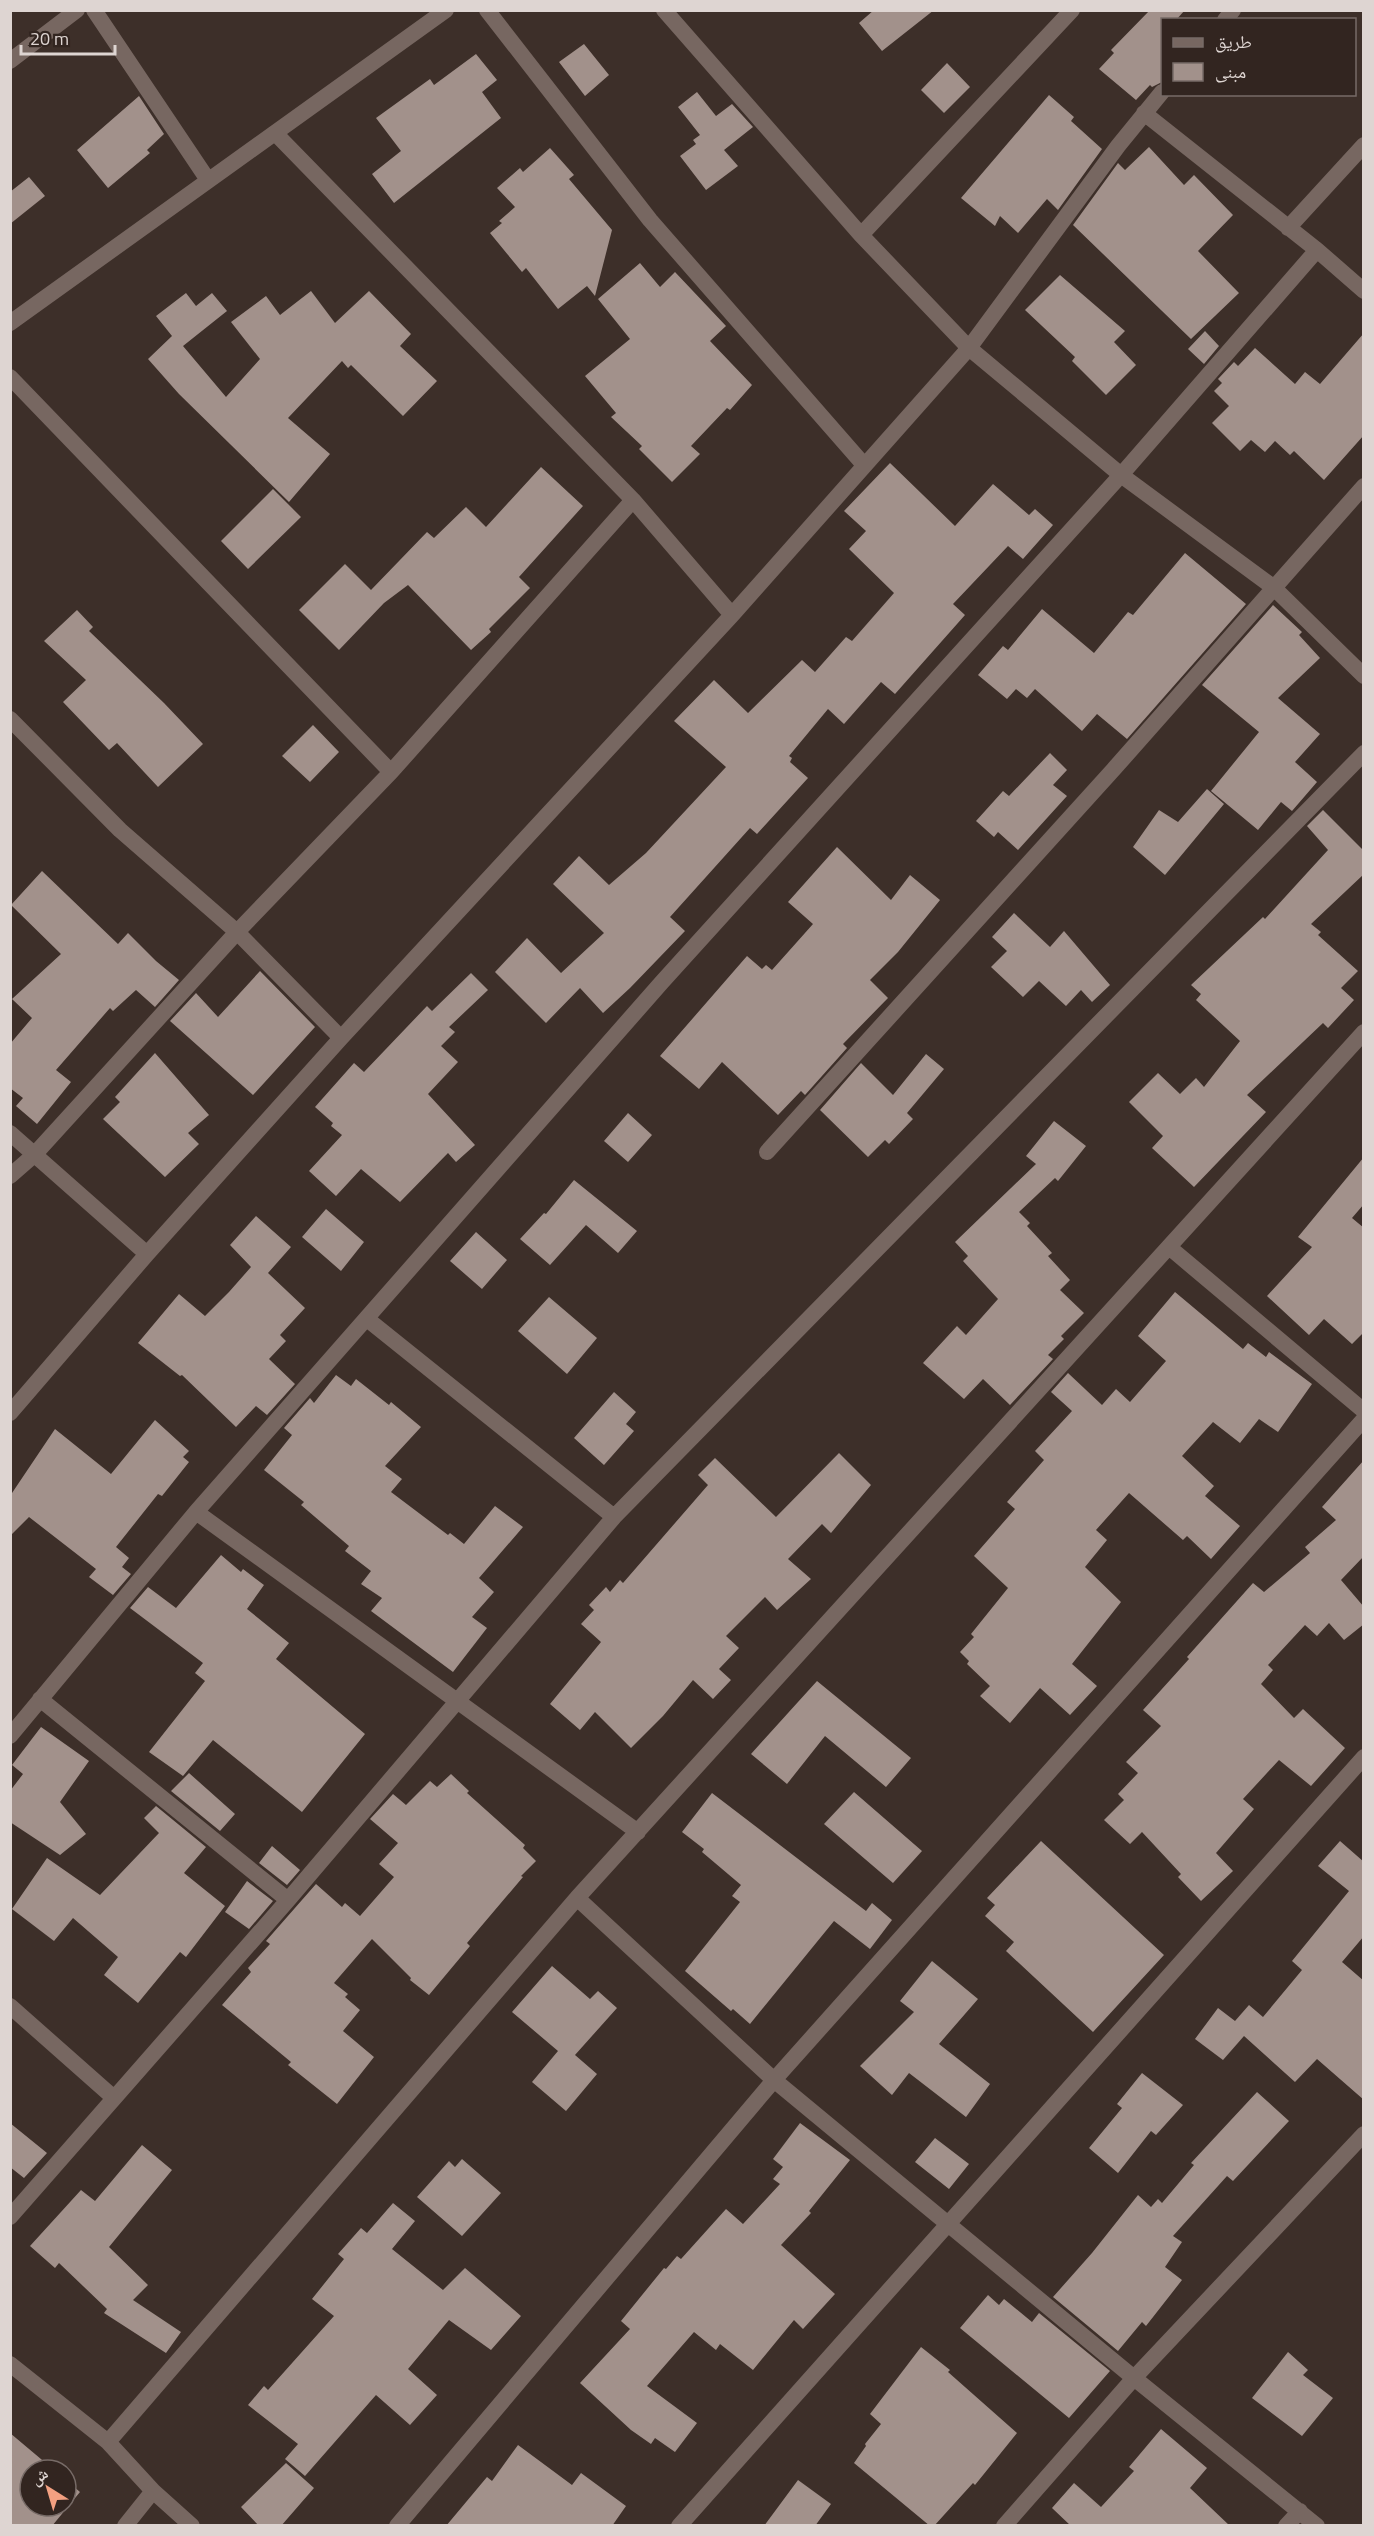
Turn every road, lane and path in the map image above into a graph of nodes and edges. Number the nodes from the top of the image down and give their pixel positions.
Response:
1 (77, 10) edge
2 (94, 10) edge
3 (446, 10) edge
4 (487, 10) edge
5 (664, 10) edge
6 (1072, 10) edge
7 (10, 61) edge
8 (1161, 93) edge
9 (1144, 113) junction
10 (275, 133) junction
11 (1364, 145) edge
12 (208, 180) junction
13 (1288, 228) junction
14 (861, 235) junction
15 (1317, 250) junction
16 (1364, 291) edge
17 (10, 323) edge
18 (969, 348) junction
19 (10, 377) edge
20 (864, 465) junction
21 (1120, 475) junction
22 (1364, 486) edge
23 (633, 500) junction
24 (1273, 587) junction
25 (732, 615) junction
26 (1364, 676) edge
27 (10, 719) edge
28 (1364, 753) edge
29 (391, 772) junction
30 (237, 932) junction
31 (1364, 1032) edge
32 (341, 1038) junction
33 (10, 1133) edge
34 (767, 1152) dead end
35 (33, 1155) junction
36 (10, 1176) edge
37 (1169, 1247) junction
38 (147, 1254) junction
39 (367, 1319) junction
40 (1364, 1411) edge
41 (10, 1413) edge
42 (1364, 1419) edge
43 (196, 1512) junction
44 (615, 1517) junction
45 (40, 1699) junction
46 (456, 1702) junction
47 (10, 1736) edge
48 (1364, 1757) edge
49 (638, 1832) junction
50 (577, 1898) junction
51 (288, 1900) junction
52 (10, 2006) edge
53 (774, 2080) junction
54 (114, 2098) junction
55 (1364, 2134) edge
56 (10, 2217) edge
57 (950, 2223) junction
58 (10, 2364) edge
59 (1134, 2378) junction
60 (108, 2442) junction
61 (153, 2491) junction
62 (1300, 2511) junction
63 (125, 2526) edge
64 (192, 2526) edge
65 (397, 2526) edge
66 (679, 2526) edge
67 (1004, 2526) edge
68 (1286, 2526) edge
69 (1317, 2526) edge

1 - 7 street
2 - 12 street
3 - 10 street
4 - 20 street
5 - 14 street
6 - 14 street
8 - 9 street
9 - 13 street
9 - 18 street
10 - 12 street
10 - 23 street
11 - 13 street
12 - 17 street
13 - 15 street
14 - 18 street
15 - 16 street
15 - 21 street
18 - 20 street
18 - 21 street
19 - 29 street
20 - 25 street
21 - 24 street
21 - 39 street
22 - 24 street
23 - 25 street
23 - 29 street
24 - 26 street
24 - 34 street
25 - 32 street
27 - 30 street
28 - 44 street
29 - 30 street
30 - 32 street
30 - 35 street
31 - 37 street
32 - 38 street
33 - 35 street
35 - 36 street
35 - 38 street
37 - 40 street
37 - 49 street
38 - 41 street
39 - 43 street
39 - 44 street
42 - 53 street
43 - 45 street
43 - 46 street
44 - 46 street
45 - 47 street
45 - 51 street
46 - 49 street
46 - 51 street
48 - 57 street
49 - 50 street
50 - 53 street
50 - 60 street
51 - 54 street
52 - 54 street
53 - 57 street
53 - 65 street
54 - 56 street
55 - 59 street
57 - 59 street
57 - 66 street
58 - 60 street
59 - 62 street
59 - 67 street
60 - 61 street
61 - 63 street
61 - 64 street
62 - 68 street
62 - 69 street

